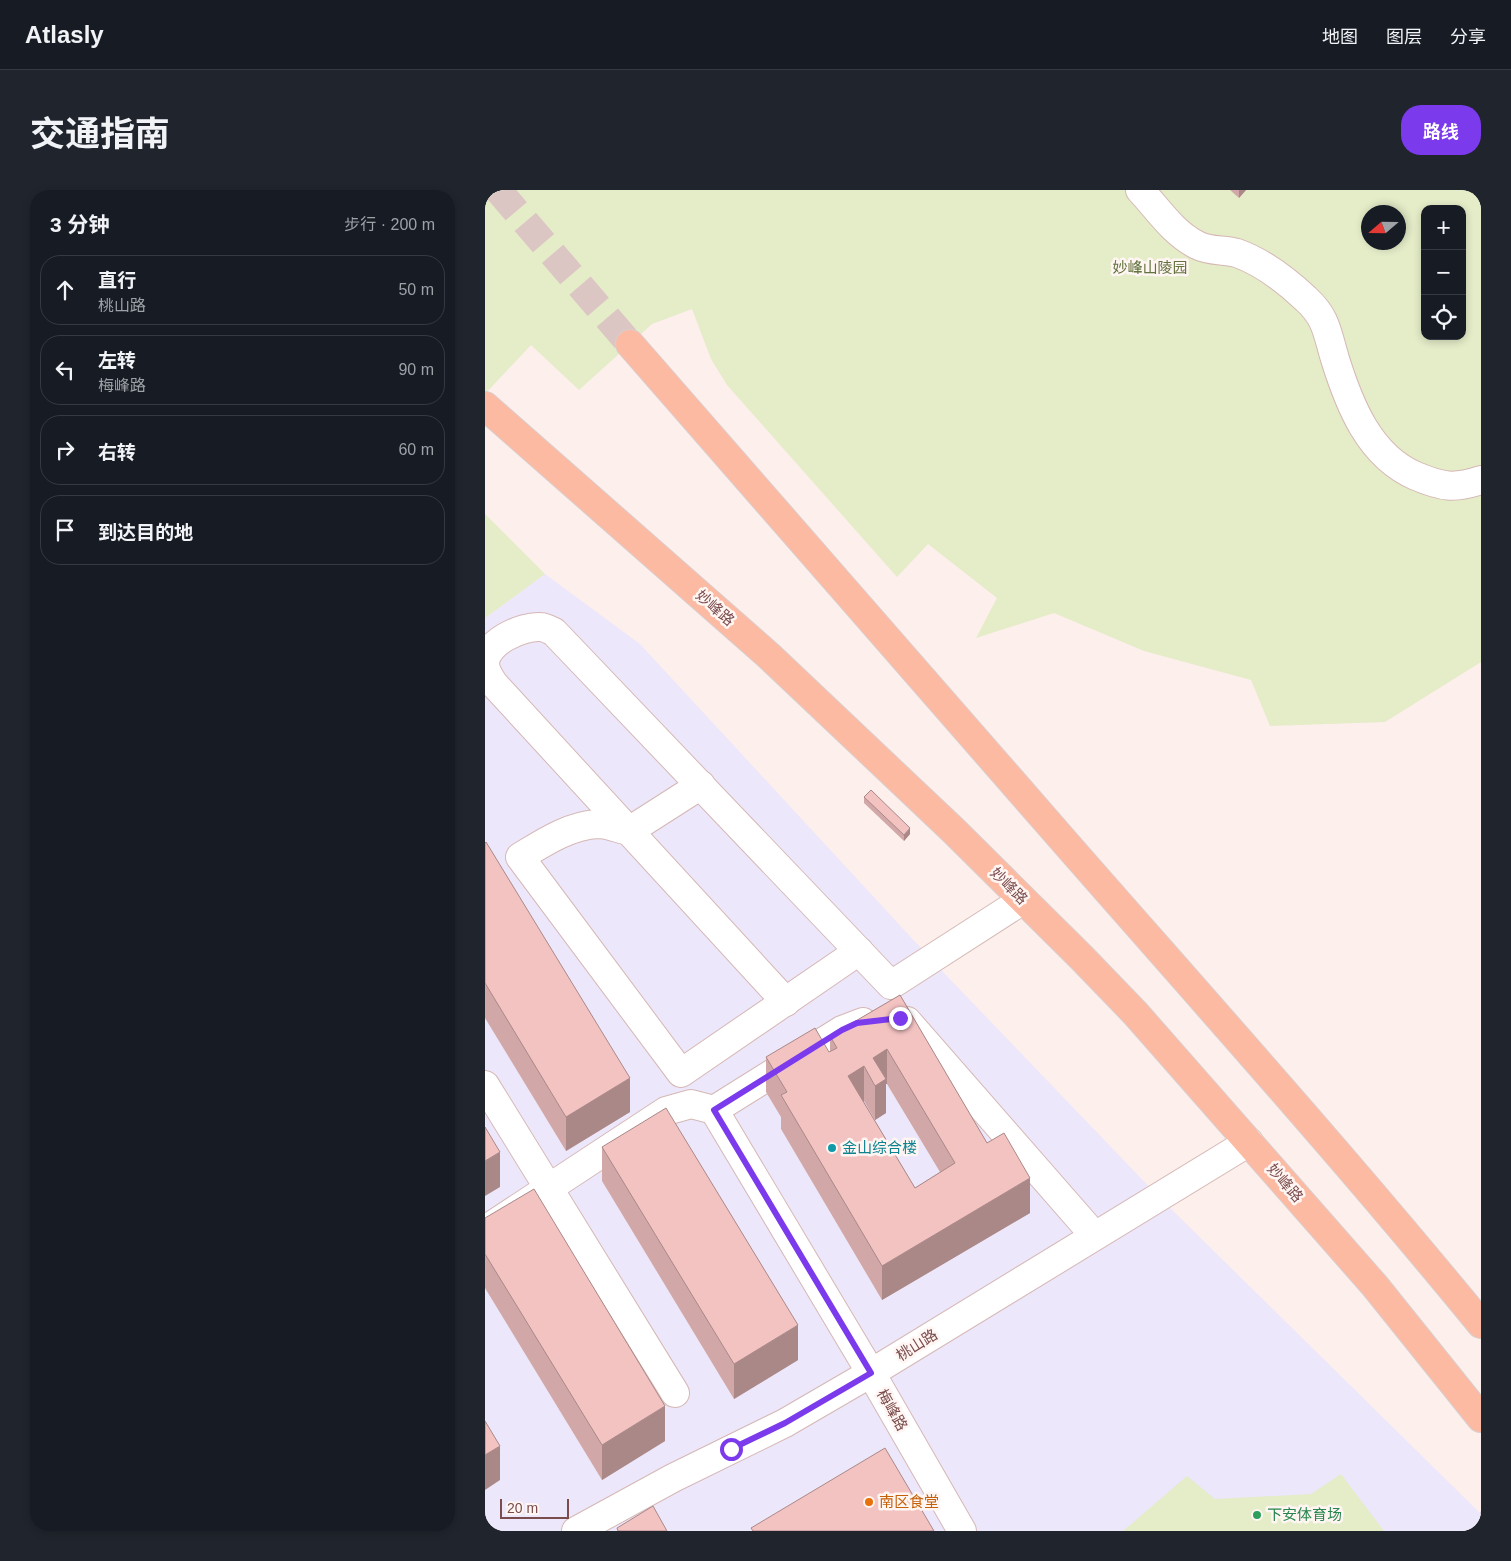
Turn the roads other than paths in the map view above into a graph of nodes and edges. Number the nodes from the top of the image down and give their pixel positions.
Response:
1 (1140, 190) edge
2 (630, 344) tunnel mouth
3 (485, 406) edge
4 (1481, 480) edge
5 (701, 785) junction
6 (629, 831) junction
7 (1023, 900) junction
8 (859, 951) junction
9 (786, 1002) junction
10 (485, 1085) edge
11 (714, 1110) junction
12 (1249, 1142) junction
13 (548, 1188) junction
14 (485, 1230) edge
15 (1094, 1235) junction
16 (1481, 1324) edge
17 (871, 1373) junction
18 (675, 1393) dead end
19 (1481, 1418) edge
20 (576, 1531) edge
21 (962, 1531) edge

1 - 4 street
2 - 16 main road
3 - 7 main road, 妙峰路
5 - 6 street
5 - 6 street
5 - 8 street
6 - 9 street
6 - 9 street
7 - 8 street
7 - 12 main road, 妙峰路
8 - 9 street
10 - 13 street
11 - 13 street
11 - 15 street
11 - 17 street, 梅峰路
12 - 15 street, 桃山路
12 - 19 main road, 妙峰路
13 - 14 street
13 - 18 street
15 - 17 street, 桃山路
17 - 20 street, 桃山路
17 - 21 street, 梅峰路

